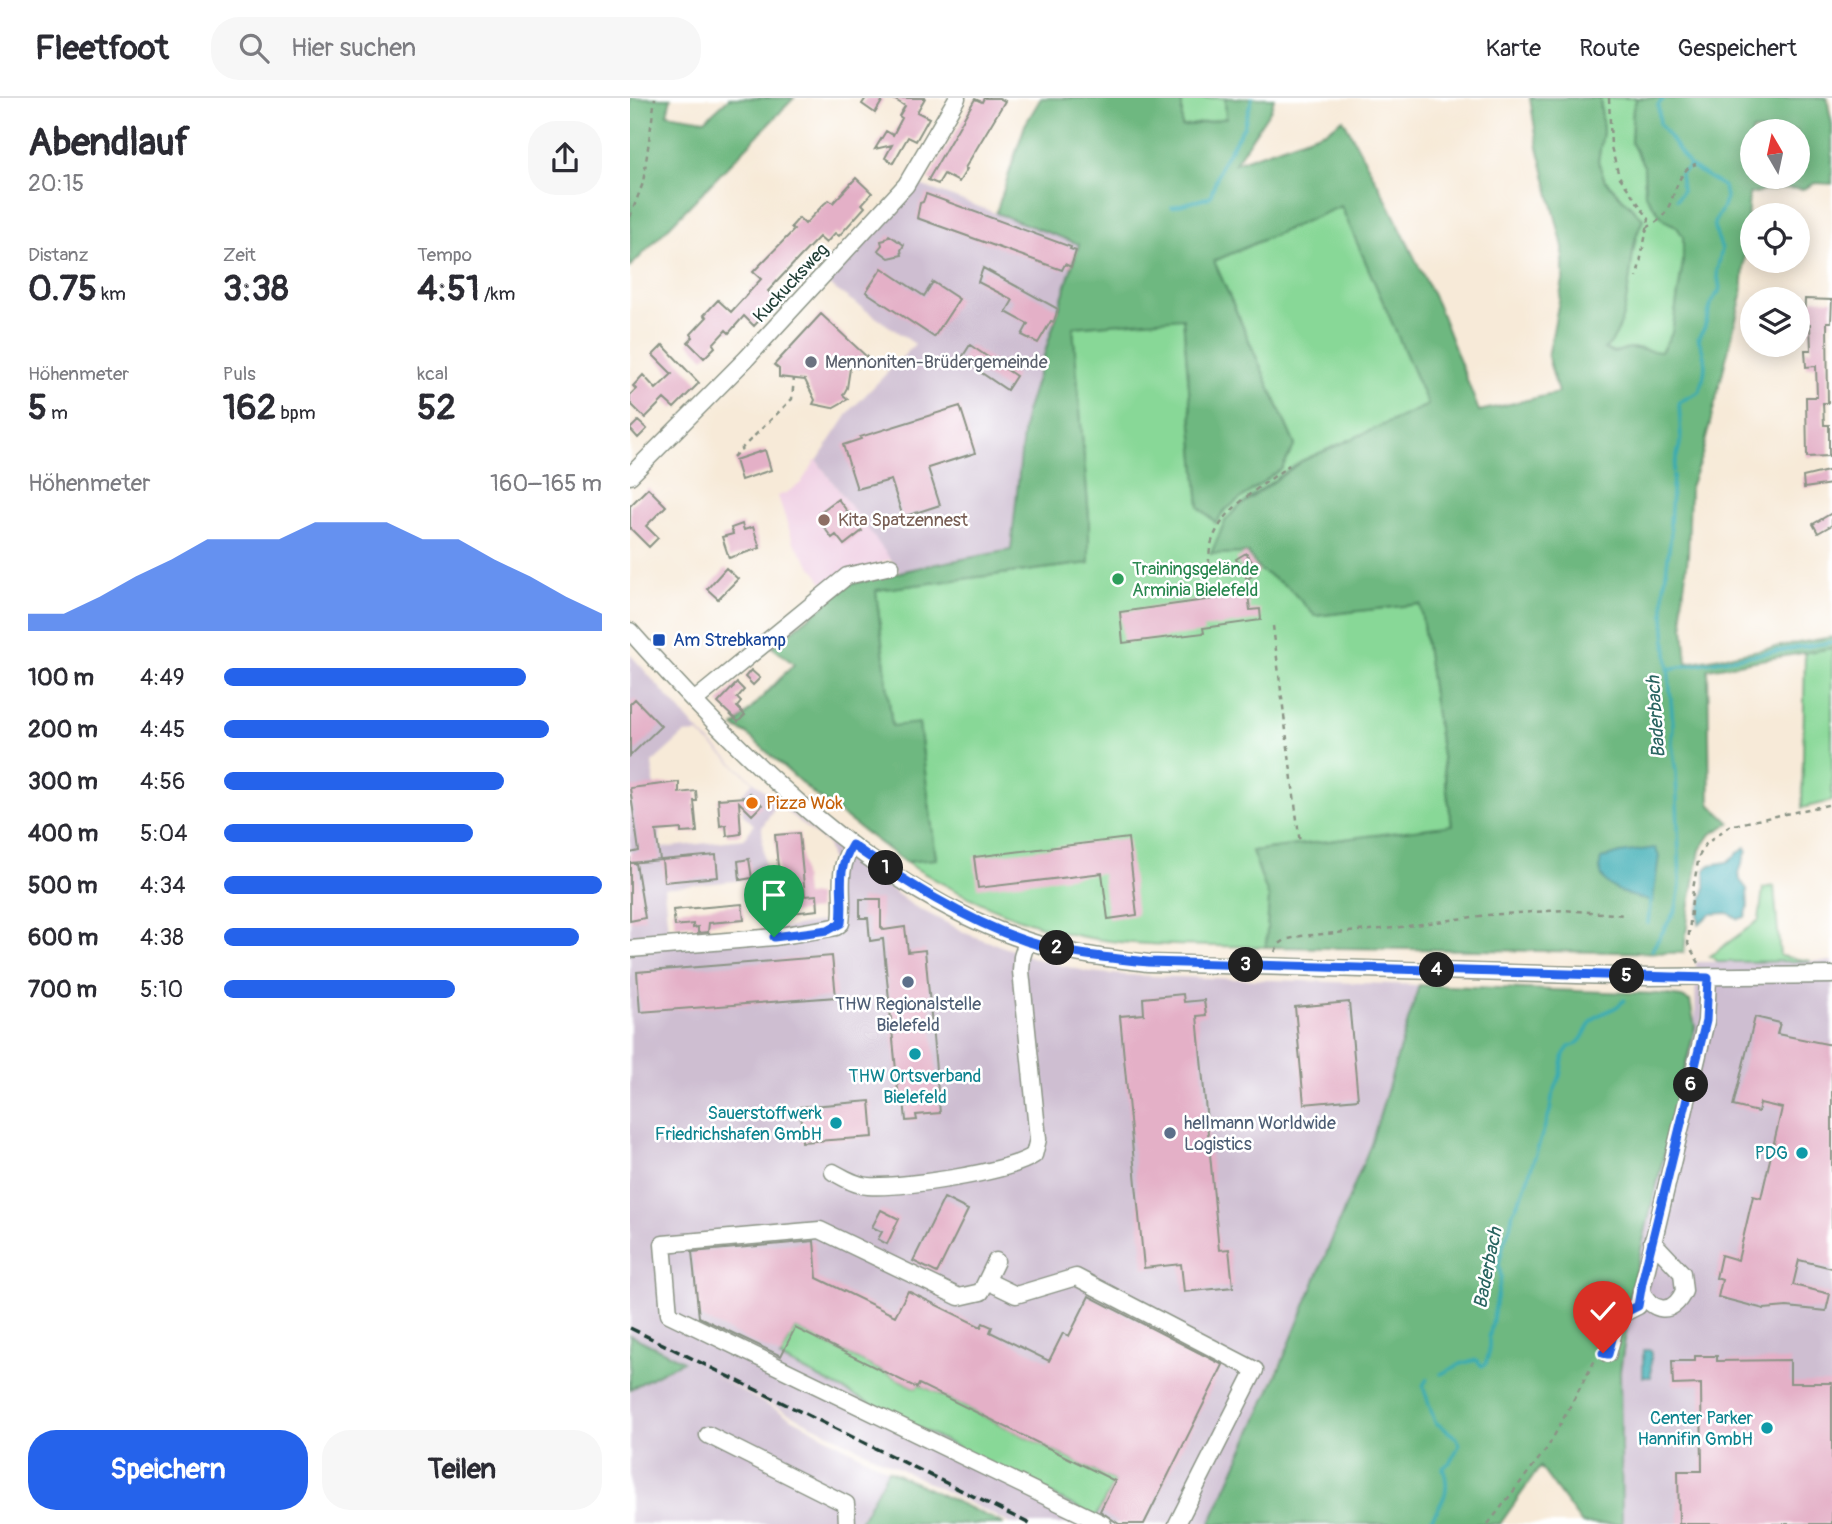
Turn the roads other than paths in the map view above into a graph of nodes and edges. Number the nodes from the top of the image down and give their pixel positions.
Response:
1 (957, 98) edge
2 (630, 476) edge
3 (891, 566) dead end
4 (630, 631) edge
5 (694, 701) junction
6 (852, 845) junction
7 (1027, 941) junction
8 (630, 949) edge
9 (1832, 975) edge
10 (1708, 978) junction
11 (832, 1172) dead end
12 (1652, 1241) junction
13 (996, 1261) dead end
14 (986, 1280) junction
15 (1641, 1290) junction
16 (1608, 1354) road end
17 (708, 1435) dead end
18 (847, 1524) edge
19 (1103, 1524) edge
20 (1177, 1524) edge

1 - 2 street, Kuckucksweg
3 - 5 street
4 - 5 street
5 - 6 street
6 - 7 street
6 - 8 street
7 - 10 street
7 - 11 street
9 - 10 street
10 - 12 street
12 - 15 street
12 - 15 street
13 - 14 street
14 - 19 street
14 - 20 street
15 - 16 street
17 - 18 street

